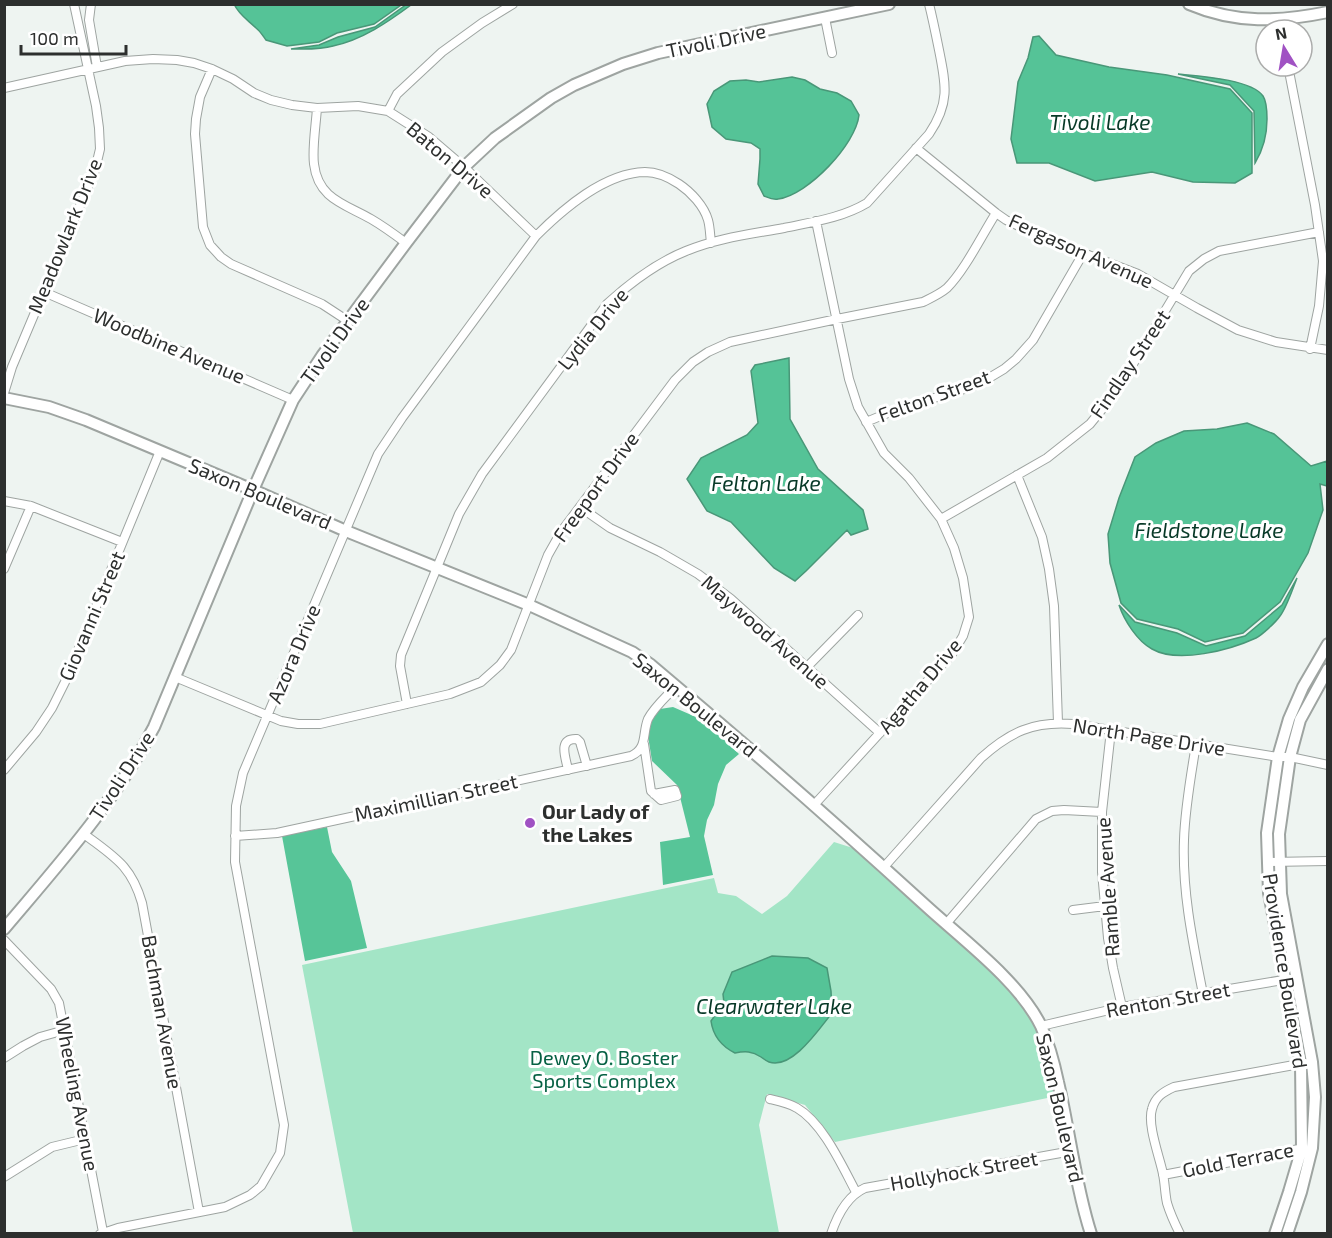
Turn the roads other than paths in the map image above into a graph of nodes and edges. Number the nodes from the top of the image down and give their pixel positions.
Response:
1 (74, 4) edge
2 (91, 4) edge
3 (513, 4) edge
4 (889, 4) edge
5 (929, 4) edge
6 (1189, 4) edge
7 (1328, 12) edge
8 (825, 18) junction
9 (1306, 18) edge
10 (1254, 20) edge
11 (832, 53) dead end
12 (97, 67) junction
13 (88, 69) junction
14 (212, 69) junction
15 (1290, 78) edge
16 (4, 88) edge
17 (317, 108) junction
18 (388, 111) junction
19 (916, 148) junction
20 (465, 167) junction
21 (996, 213) junction
22 (816, 221) junction
23 (1319, 232) junction
24 (536, 236) junction
25 (406, 243) junction
26 (711, 243) junction
27 (1084, 252) junction
28 (44, 292) junction
29 (1175, 295) junction
30 (837, 319) junction
31 (348, 321) junction
32 (1310, 349) junction
33 (1328, 350) edge
34 (4, 393) edge
35 (4, 398) edge
36 (293, 400) junction
37 (866, 422) junction
38 (160, 451) junction
39 (1017, 475) junction
40 (253, 490) junction
41 (4, 501) edge
42 (31, 506) junction
43 (580, 507) junction
44 (941, 519) junction
45 (346, 531) junction
46 (122, 542) junction
47 (437, 568) junction
48 (4, 569) edge
49 (529, 605) junction
50 (858, 615) dead end
51 (1328, 644) edge
52 (807, 667) junction
53 (1328, 669) edge
54 (175, 677) junction
55 (676, 686) junction
56 (407, 704) junction
57 (268, 715) junction
58 (1058, 723) junction
59 (1111, 730) junction
60 (880, 733) junction
61 (643, 742) junction
62 (1196, 744) junction
63 (1278, 757) junction
64 (1290, 757) junction
65 (1328, 765) edge
66 (586, 766) junction
67 (4, 770) edge
68 (568, 770) junction
69 (654, 794) dead end
70 (814, 805) junction
71 (1102, 812) junction
72 (84, 834) junction
73 (235, 836) junction
74 (1328, 861) edge
75 (1268, 862) junction
76 (1280, 862) junction
77 (884, 867) junction
78 (1105, 906) junction
79 (1073, 910) dead end
80 (946, 924) junction
81 (4, 929) edge
82 (4, 940) edge
83 (1291, 979) junction
84 (1203, 994) junction
85 (1122, 1007) junction
86 (1041, 1026) junction
87 (65, 1030) junction
88 (4, 1058) edge
89 (1307, 1063) junction
90 (770, 1099) dead end
91 (85, 1139) junction
92 (1307, 1148) junction
93 (1072, 1151) junction
94 (1163, 1174) junction
95 (4, 1177) edge
96 (856, 1192) junction
97 (200, 1212) junction
98 (102, 1233) edge
99 (831, 1233) edge
100 (1091, 1233) edge
101 (1180, 1233) edge
102 (1275, 1233) edge
103 (1287, 1233) edge

1 - 13 street, Meadowlark Drive
2 - 12 street
3 - 18 street
4 - 8 main road, Tivoli Drive
5 - 19 street, Lydia Drive
6 - 10 main road
7 - 9 main road
8 - 11 street
8 - 20 main road, Tivoli Drive
12 - 13 street, Baton Drive
12 - 14 street, Baton Drive
13 - 16 street, Baton Drive
13 - 28 street, Meadowlark Drive
14 - 17 street, Baton Drive
14 - 31 street
15 - 23 street
17 - 18 street, Baton Drive
17 - 25 street
18 - 20 street, Baton Drive
19 - 21 street, Fergason Avenue
19 - 22 street, Lydia Drive
20 - 24 street, Baton Drive
20 - 25 main road, Tivoli Drive
21 - 27 street, Fergason Avenue
21 - 30 street, Freeport Drive
22 - 26 street, Lydia Drive
22 - 30 street, Agatha Drive
23 - 29 street, Findlay Street
23 - 32 street
24 - 26 street, Azora Drive
24 - 45 street, Azora Drive
25 - 31 main road, Tivoli Drive
26 - 47 street, Lydia Drive
27 - 29 street, Fergason Avenue
27 - 37 street, Felton Street
28 - 34 street, Meadowlark Drive
28 - 36 street, Woodbine Avenue
29 - 32 street, Fergason Avenue
29 - 39 street, Findlay Street
30 - 37 street, Agatha Drive
30 - 43 street, Freeport Drive
31 - 36 main road, Tivoli Drive
32 - 33 street, Fergason Avenue
35 - 38 main road, Saxon Boulevard
36 - 40 main road, Tivoli Drive
37 - 44 street, Agatha Drive
38 - 40 main road, Saxon Boulevard
38 - 46 street, Giovanni Street
39 - 44 street, Findlay Street
39 - 58 street
40 - 45 main road, Saxon Boulevard
40 - 54 main road, Tivoli Drive
41 - 42 street
42 - 46 street
42 - 48 street
43 - 49 street, Freeport Drive
43 - 52 street, Maywood Avenue
44 - 60 street, Agatha Drive
45 - 47 main road, Saxon Boulevard
45 - 57 street, Azora Drive
46 - 67 street, Giovanni Street
47 - 49 main road, Saxon Boulevard
47 - 56 street, Lydia Drive
49 - 55 main road, Saxon Boulevard
49 - 56 street, Freeport Drive
50 - 52 street
51 - 63 main road, Providence Boulevard
52 - 60 street, Maywood Avenue
53 - 64 main road, Providence Boulevard
54 - 57 street, Freeport Drive
54 - 72 main road, Tivoli Drive
55 - 61 street
55 - 70 main road, Saxon Boulevard
56 - 57 street, Freeport Drive
57 - 73 street, Azora Drive
58 - 59 street, North Page Drive
58 - 77 street, North Page Drive
59 - 62 street, North Page Drive
59 - 71 street, Ramble Avenue
60 - 70 street, Agatha Drive
61 - 66 street, Maximillian Street
61 - 69 street
62 - 63 street, North Page Drive
62 - 84 street
63 - 64 street, North Page Drive
63 - 75 main road, Providence Boulevard
64 - 65 street, North Page Drive
64 - 76 main road, Providence Boulevard
66 - 68 street, Maximillian Street
66 - 68 street
68 - 73 street, Maximillian Street
70 - 77 main road, Saxon Boulevard
71 - 78 street, Ramble Avenue
71 - 80 street
72 - 81 main road, Tivoli Drive
72 - 97 street, Bachman Avenue
73 - 97 street, Azora Drive
74 - 76 street
75 - 76 street
75 - 83 main road, Providence Boulevard
76 - 83 main road, Providence Boulevard
77 - 80 main road, Saxon Boulevard
78 - 79 street
78 - 85 street, Ramble Avenue
80 - 86 main road, Saxon Boulevard
82 - 87 street, Wheeling Avenue
83 - 84 street, Renton Street
83 - 89 main road, Providence Boulevard
84 - 85 street, Renton Street
85 - 86 street, Renton Street
86 - 93 main road, Saxon Boulevard
87 - 88 street
87 - 91 street, Wheeling Avenue
89 - 92 main road, Providence Boulevard
89 - 94 street
90 - 96 street
91 - 95 street
91 - 98 street, Wheeling Avenue
92 - 94 street, Gold Terrace
92 - 102 main road, Providence Boulevard
92 - 103 main road, Providence Boulevard
93 - 96 street, Hollyhock Street
93 - 100 main road, Saxon Boulevard
94 - 101 street
96 - 99 street
97 - 98 street, Azora Drive

